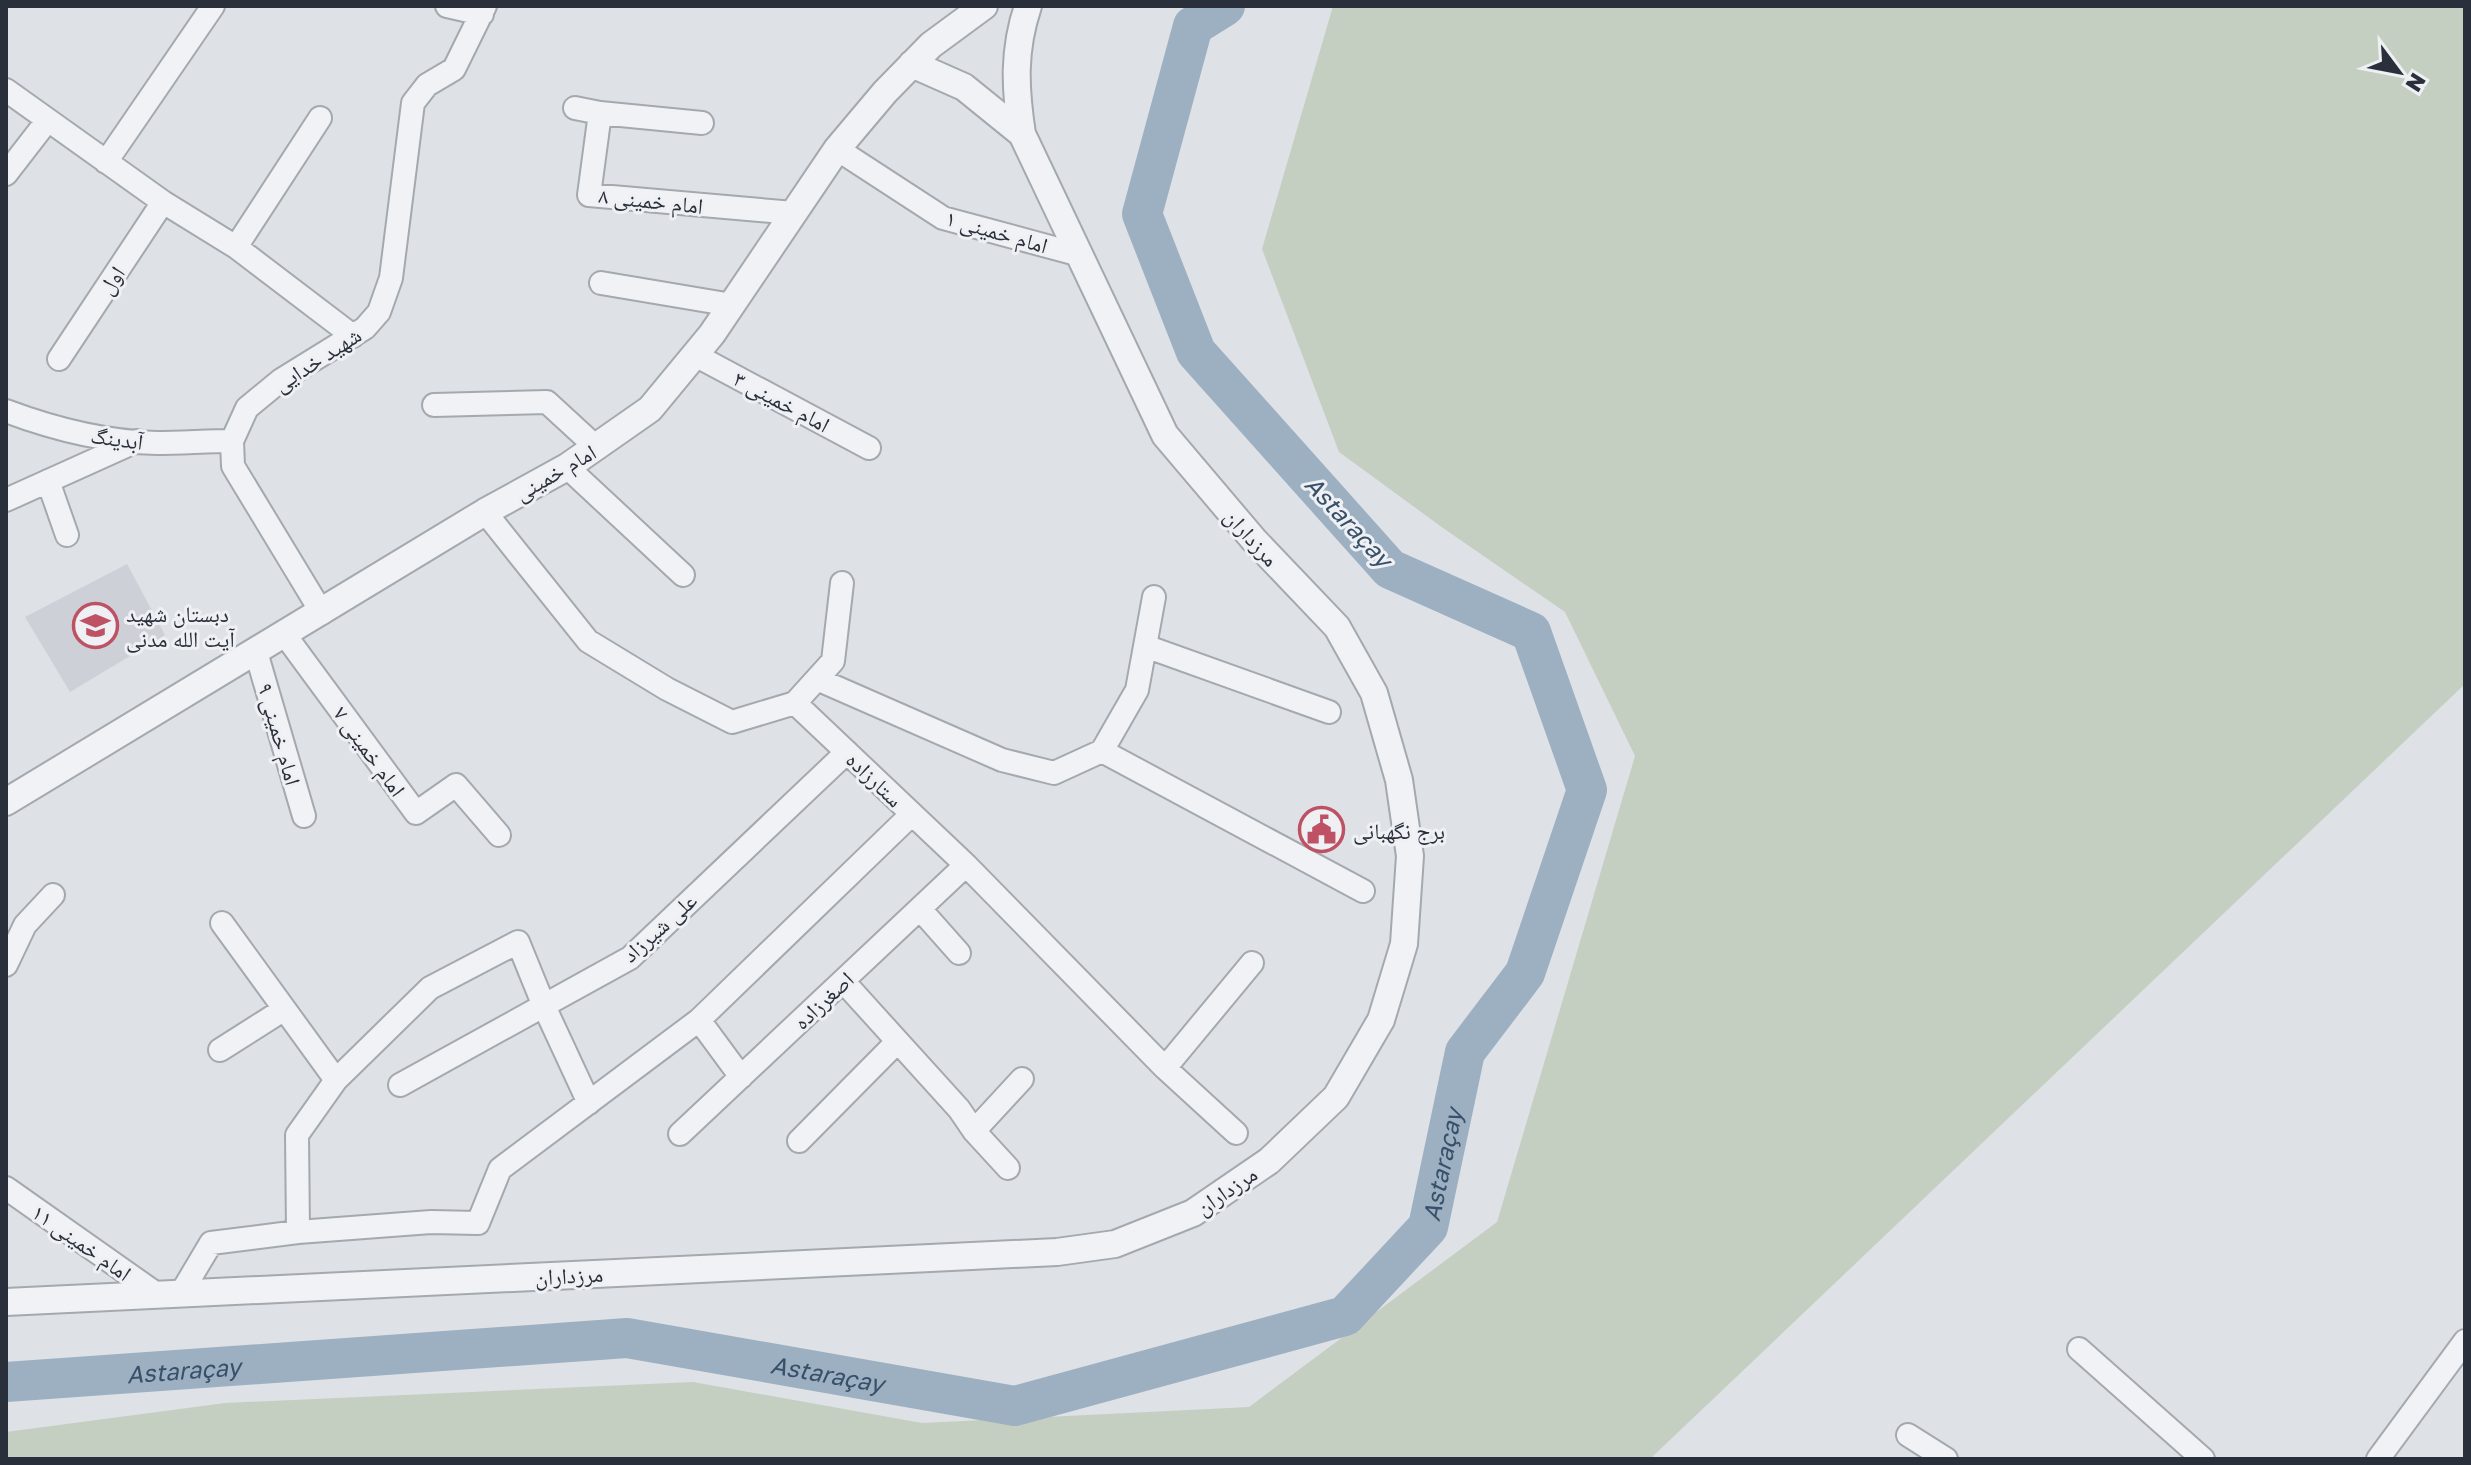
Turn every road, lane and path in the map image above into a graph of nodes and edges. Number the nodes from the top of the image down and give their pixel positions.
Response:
1 (213, 6) edge
2 (447, 6) edge
3 (984, 6) edge
4 (1028, 6) edge
5 (483, 10) edge
6 (912, 64) junction
7 (6, 90) edge
8 (575, 108) dead end
9 (600, 113) junction
10 (320, 118) dead end
11 (47, 121) junction
12 (702, 123) dead end
13 (1022, 134) junction
14 (837, 149) junction
15 (106, 162) junction
16 (6, 174) edge
17 (163, 202) junction
18 (794, 213) junction
19 (236, 247) junction
20 (1080, 255) junction
21 (601, 283) dead end
22 (732, 305) junction
23 (353, 336) junction
24 (695, 355) junction
25 (59, 359) dead end
26 (434, 405) dead end
27 (6, 411) edge
28 (138, 441) junction
29 (232, 441) junction
30 (597, 448) junction
31 (869, 448) dead end
32 (567, 467) junction
33 (48, 481) junction
34 (6, 500) edge
35 (485, 512) junction
36 (67, 535) dead end
37 (683, 575) dead end
38 (842, 583) dead end
39 (1154, 597) dead end
40 (322, 613) junction
41 (285, 635) junction
42 (1145, 646) junction
43 (256, 652) junction
44 (817, 679) junction
45 (795, 703) junction
46 (1329, 712) dead end
47 (1102, 751) junction
48 (847, 752) junction
49 (6, 802) edge
50 (912, 814) junction
51 (304, 816) dead end
52 (499, 835) dead end
53 (966, 865) junction
54 (1363, 891) dead end
55 (53, 895) dead end
56 (920, 909) junction
57 (222, 923) dead end
58 (959, 953) dead end
59 (1252, 963) dead end
60 (6, 965) edge
61 (843, 981) junction
62 (544, 1006) junction
63 (283, 1010) junction
64 (699, 1020) junction
65 (897, 1042) junction
66 (220, 1050) dead end
67 (1165, 1068) junction
68 (741, 1077) junction
69 (1022, 1079) dead end
70 (336, 1080) junction
71 (400, 1085) dead end
72 (589, 1103) junction
73 (974, 1131) junction
74 (1236, 1133) dead end
75 (680, 1134) dead end
76 (799, 1141) dead end
77 (1008, 1168) dead end
78 (6, 1188) edge
79 (298, 1232) junction
80 (169, 1295) junction
81 (6, 1302) edge
82 (2465, 1341) edge
83 (2079, 1349) dead end
84 (1908, 1435) dead end
85 (1946, 1459) edge
86 (2203, 1459) edge
87 (2378, 1459) edge

1 - 15 street
2 - 5 street
3 - 6 street, امام خمینی
4 - 13 street, مرزداران
5 - 23 street, شهید خدایی
6 - 13 street, مرزداران
6 - 14 street, امام خمینی
7 - 11 street
8 - 9 street
9 - 12 street
9 - 18 street, امام خمینی ۸
10 - 19 street
11 - 15 street
11 - 16 street
13 - 20 street, مرزداران
14 - 18 street, امام خمینی
14 - 20 street, امام خمینی ۱
15 - 17 street
17 - 19 street
17 - 25 street, اول
18 - 22 street, امام خمینی
19 - 23 street
20 - 80 street, مرزداران
21 - 22 street
22 - 24 street, امام خمینی
23 - 29 street, شهید خدایی
24 - 30 street, امام خمینی
24 - 31 street, امام خمینی ۳
26 - 30 street
27 - 28 street, آبدینگ
28 - 29 street, آبدینگ
28 - 33 street
29 - 40 street
30 - 32 street, امام خمینی
32 - 35 street, امام خمینی
32 - 37 street
33 - 34 street
33 - 36 street
35 - 40 street, امام خمینی
35 - 45 street
38 - 44 street
39 - 42 street
40 - 41 street, امام خمینی
41 - 43 street, امام خمینی
41 - 52 street, امام خمینی ۷
42 - 46 street
42 - 47 street
43 - 49 street, امام خمینی
43 - 51 street, امام خمینی ۹
44 - 45 street
44 - 47 street
45 - 48 street, ستارزاده
47 - 54 street
48 - 50 street, ستارزاده
48 - 62 street, علی شیرزاد
50 - 53 street, ستارزاده
50 - 64 street
53 - 56 street, اصغرزاده
53 - 67 street, ستارزاده
55 - 60 street
56 - 58 street
56 - 61 street, اصغرزاده
57 - 63 street
59 - 67 street
61 - 65 street
61 - 68 street, اصغرزاده
62 - 70 street
62 - 71 street, علی شیرزاد
62 - 72 street
63 - 66 street
63 - 70 street
64 - 68 street
64 - 72 street
65 - 73 street
65 - 76 street
67 - 74 street, ستارزاده
68 - 75 street, اصغرزاده
69 - 73 street
70 - 79 street
72 - 79 street
73 - 77 street
78 - 80 street, امام خمینی ۱۱
79 - 80 street
80 - 81 street, مرزداران
82 - 87 street
83 - 86 street
84 - 85 street

